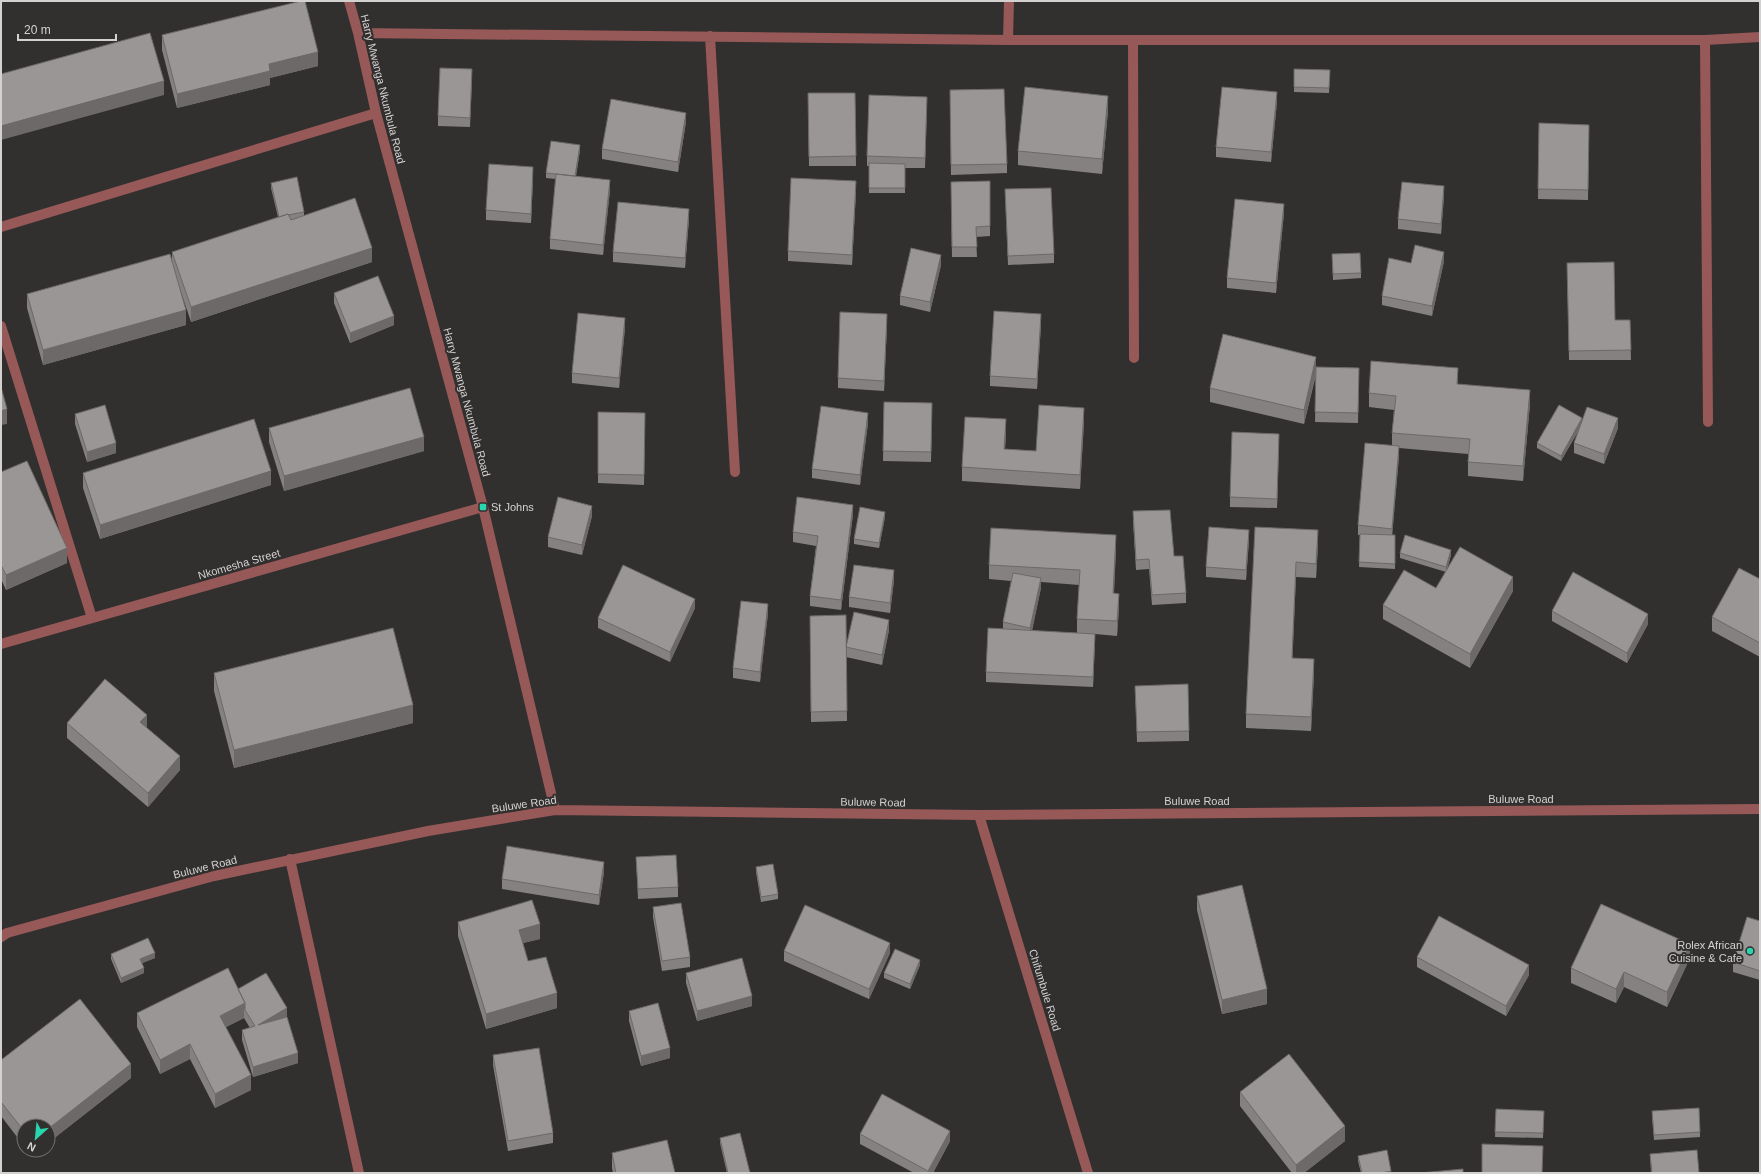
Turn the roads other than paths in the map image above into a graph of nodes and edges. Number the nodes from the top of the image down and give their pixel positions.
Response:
1 (349, 1) edge
2 (1009, 1) edge
3 (358, 33) junction
4 (710, 36) junction
5 (1760, 37) edge
6 (1008, 40) junction
7 (1133, 40) junction
8 (1704, 40) junction
9 (376, 113) junction
10 (1, 227) edge
11 (1, 326) edge
12 (1134, 358) dead end
13 (1708, 422) dead end
14 (735, 472) dead end
15 (483, 507) junction
16 (92, 618) junction
17 (1, 644) edge
18 (1760, 809) edge
19 (555, 810) junction
20 (979, 815) junction
21 (290, 859) junction
22 (3, 932) edge
23 (359, 1173) edge
24 (1088, 1173) edge

1 - 3 street, Harry Mwanga Nkumbula Road
2 - 6 street
3 - 4 street
3 - 9 street, Harry Mwanga Nkumbula Road
4 - 6 street
4 - 14 street
5 - 8 street
6 - 7 street
7 - 8 street
7 - 12 street
8 - 13 street
9 - 10 street
9 - 15 street, Harry Mwanga Nkumbula Road
11 - 16 street
15 - 16 street, Nkomesha Street
15 - 19 street, Harry Mwanga Nkumbula Road
16 - 17 street, Nkomesha Street
18 - 20 street, Buluwe Road
19 - 20 street, Buluwe Road
19 - 21 street, Buluwe Road
20 - 24 street, Chifumbule Road
21 - 22 street, Buluwe Road
21 - 23 street

